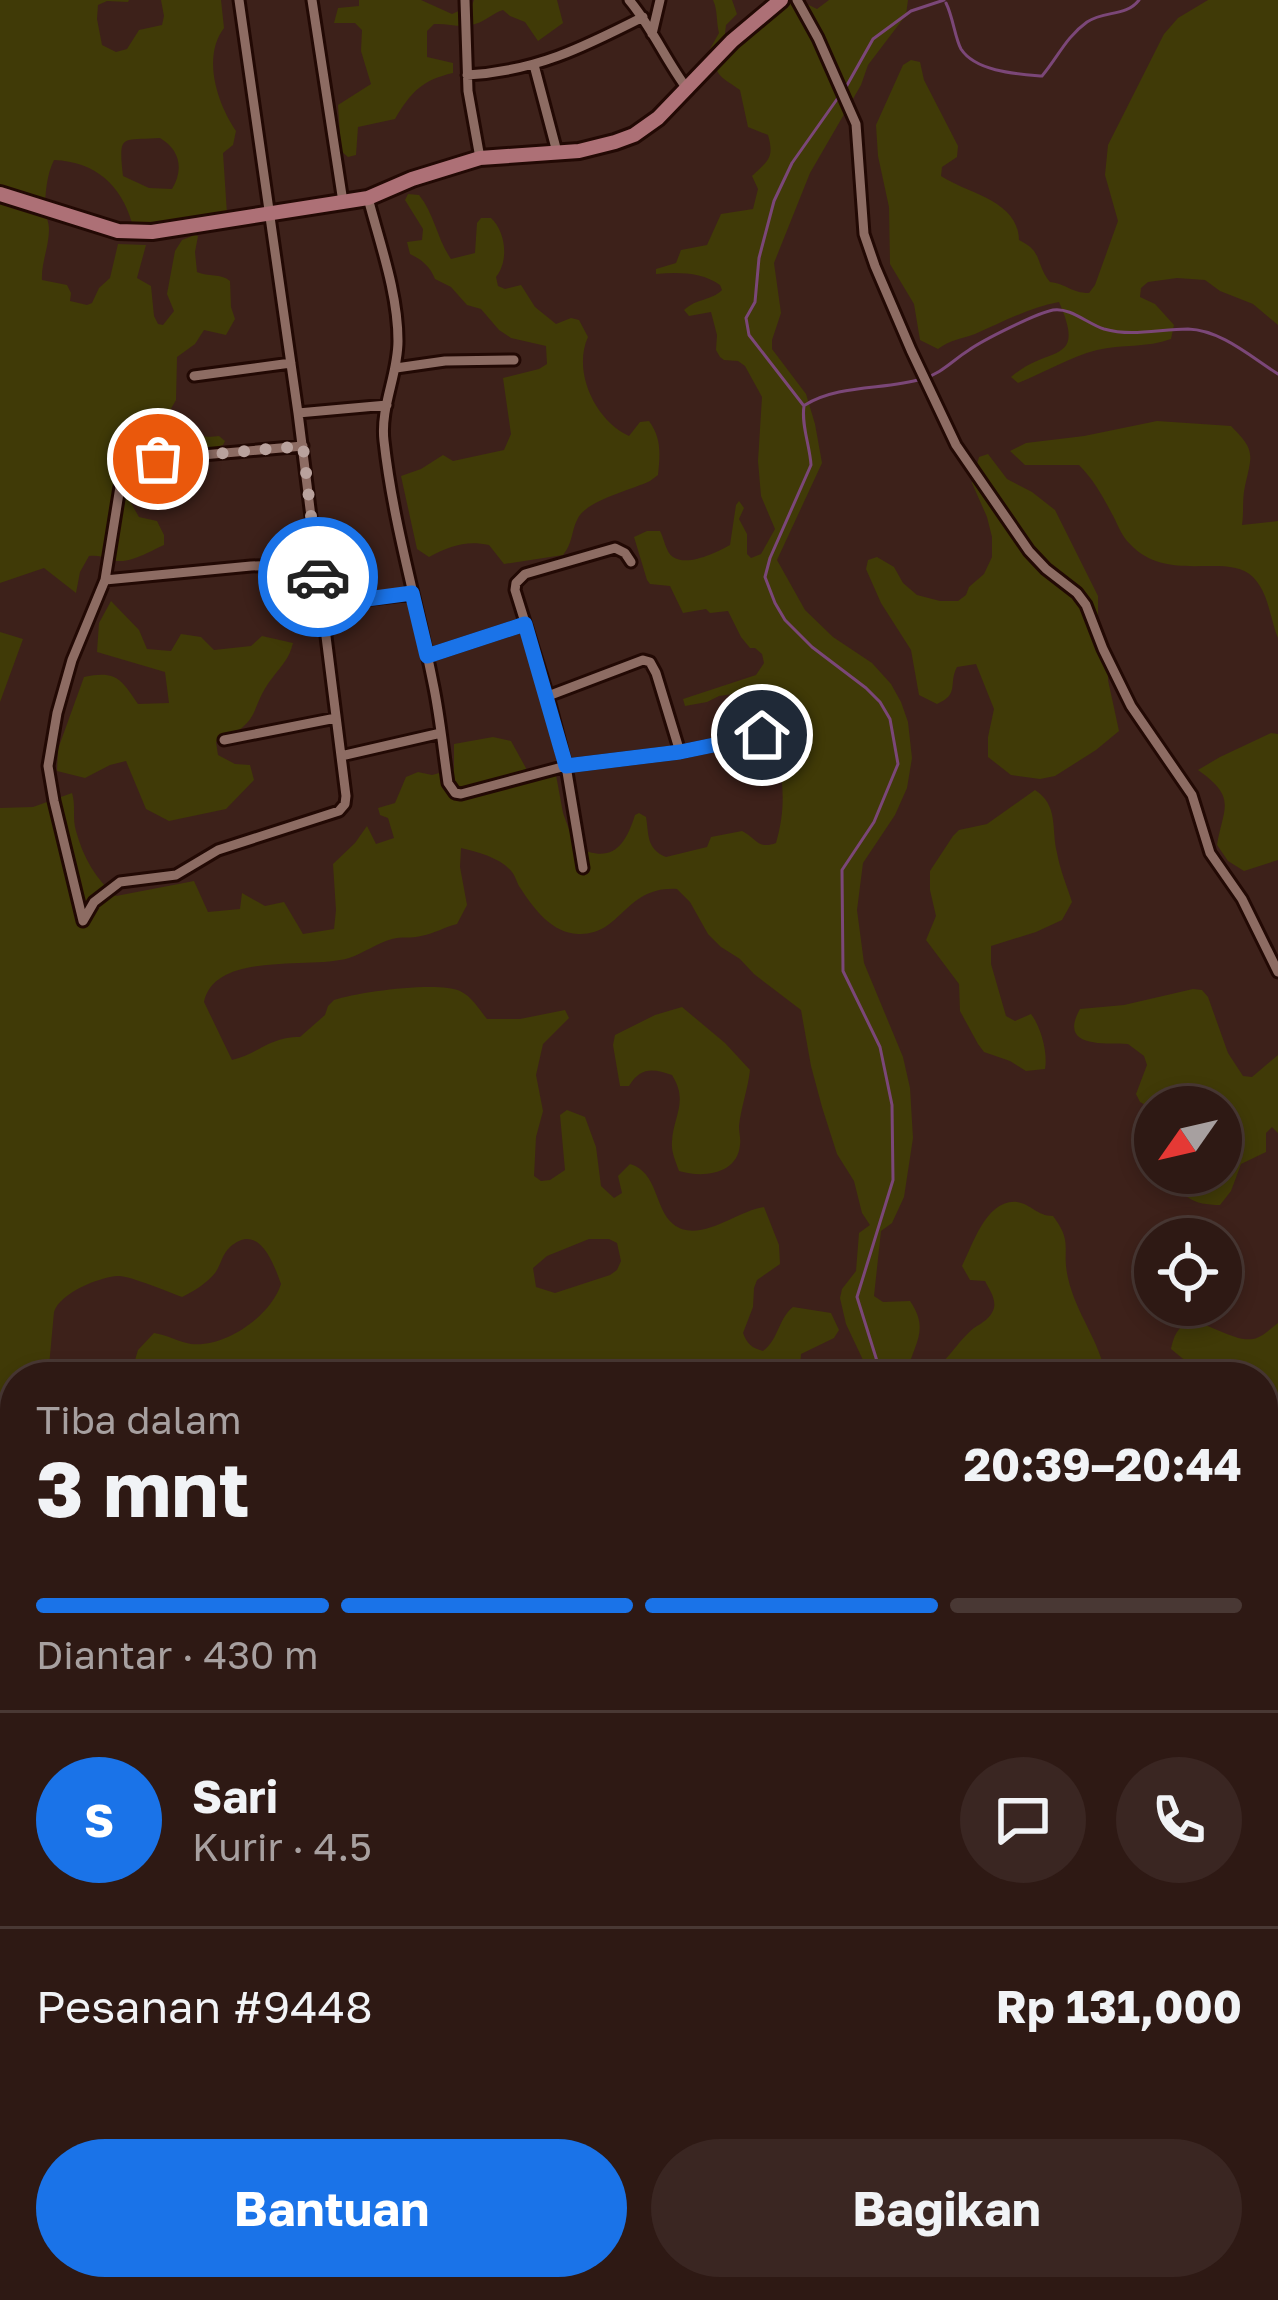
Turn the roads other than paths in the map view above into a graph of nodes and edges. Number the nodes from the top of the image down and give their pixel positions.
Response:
1 (239, 0) edge
2 (312, 0) edge
3 (465, 0) edge
4 (628, 0) edge
5 (660, 0) edge
6 (781, 0) edge
7 (796, 0) edge
8 (643, 17) junction
9 (652, 34) junction
10 (534, 65) junction
11 (467, 75) junction
12 (688, 90) junction
13 (557, 152) junction
14 (480, 158) junction
15 (0, 194) edge
16 (368, 198) junction
17 (343, 202) junction
18 (270, 213) junction
19 (514, 360) dead end
20 (291, 363) junction
21 (396, 368) junction
22 (194, 376) dead end
23 (387, 405) junction
24 (298, 412) junction
25 (303, 446) junction
26 (631, 562) dead end
27 (316, 564) junction
28 (105, 580) junction
29 (412, 593) junction
30 (322, 605) junction
31 (525, 624) junction
32 (427, 656) junction
33 (548, 696) junction
34 (336, 718) junction
35 (441, 734) junction
36 (762, 735) dead end
37 (224, 740) dead end
38 (680, 752) junction
39 (341, 757) junction
40 (566, 766) junction
41 (583, 868) dead end
42 (1278, 972) edge

1 - 18 street
2 - 17 street
3 - 11 street
4 - 8 street
5 - 9 street
6 - 12 main road
7 - 42 street
8 - 9 street
8 - 10 street
9 - 12 street
10 - 11 street
10 - 13 street
11 - 14 street
12 - 13 main road
13 - 14 main road
14 - 16 main road
15 - 18 main road
16 - 17 main road
16 - 21 street
17 - 18 main road
18 - 20 street
19 - 21 street
20 - 22 street
20 - 24 street
21 - 23 street
23 - 24 street
23 - 29 street
24 - 25 street
25 - 27 street
25 - 28 street
26 - 31 street
27 - 28 street
27 - 30 street
28 - 39 street
29 - 30 street
29 - 32 street
30 - 34 street
31 - 32 street
31 - 33 street
32 - 35 street
33 - 38 street
33 - 40 street
34 - 37 street
34 - 39 street
35 - 39 street
35 - 40 street
36 - 38 street
38 - 40 street
40 - 41 street

